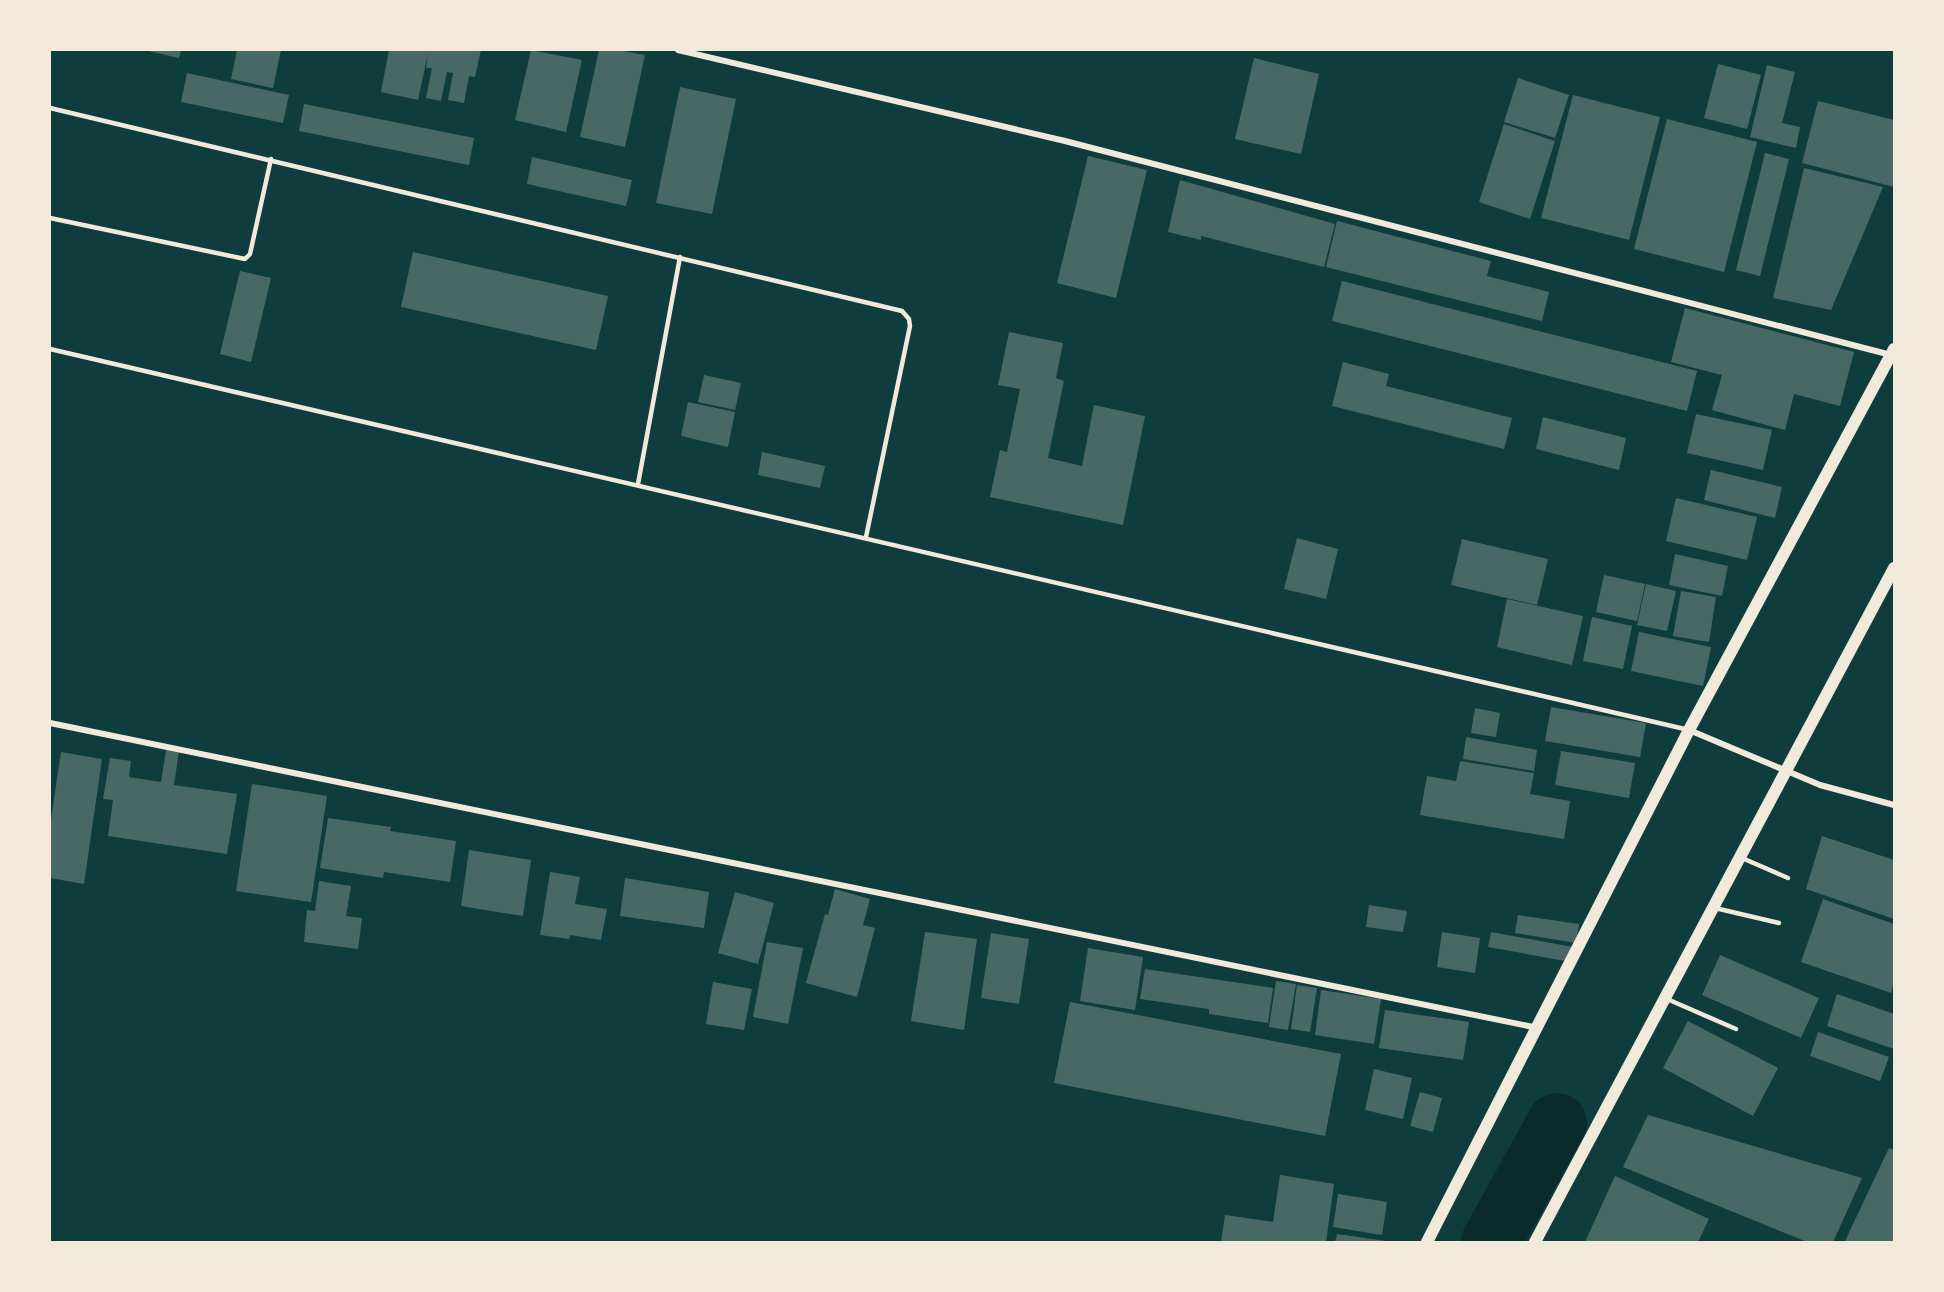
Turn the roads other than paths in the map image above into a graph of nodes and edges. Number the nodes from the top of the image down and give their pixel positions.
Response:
1 (678, 50) edge
2 (50, 108) edge
3 (271, 159) junction
4 (50, 218) edge
5 (680, 257) junction
6 (50, 349) edge
7 (1893, 352) edge
8 (638, 484) junction
9 (866, 537) junction
10 (1894, 568) edge
11 (50, 723) edge
12 (1689, 730) junction
13 (1788, 771) junction
14 (1894, 805) edge
15 (1740, 857) junction
16 (1788, 878) dead end
17 (1713, 907) junction
18 (1779, 923) dead end
19 (1665, 998) junction
20 (1539, 1028) junction
21 (1736, 1029) dead end
22 (1427, 1242) edge
23 (1535, 1242) edge

1 - 7 street
2 - 3 lane
3 - 4 lane
3 - 5 lane
5 - 8 lane
5 - 9 lane
6 - 8 lane
7 - 12 main road
8 - 9 lane
9 - 12 lane
10 - 13 main road
11 - 20 street
12 - 13 street
12 - 20 main road
13 - 14 street
13 - 15 main road
15 - 16 lane
15 - 17 main road
17 - 18 lane
17 - 19 main road
19 - 21 lane
19 - 23 main road
20 - 22 main road

